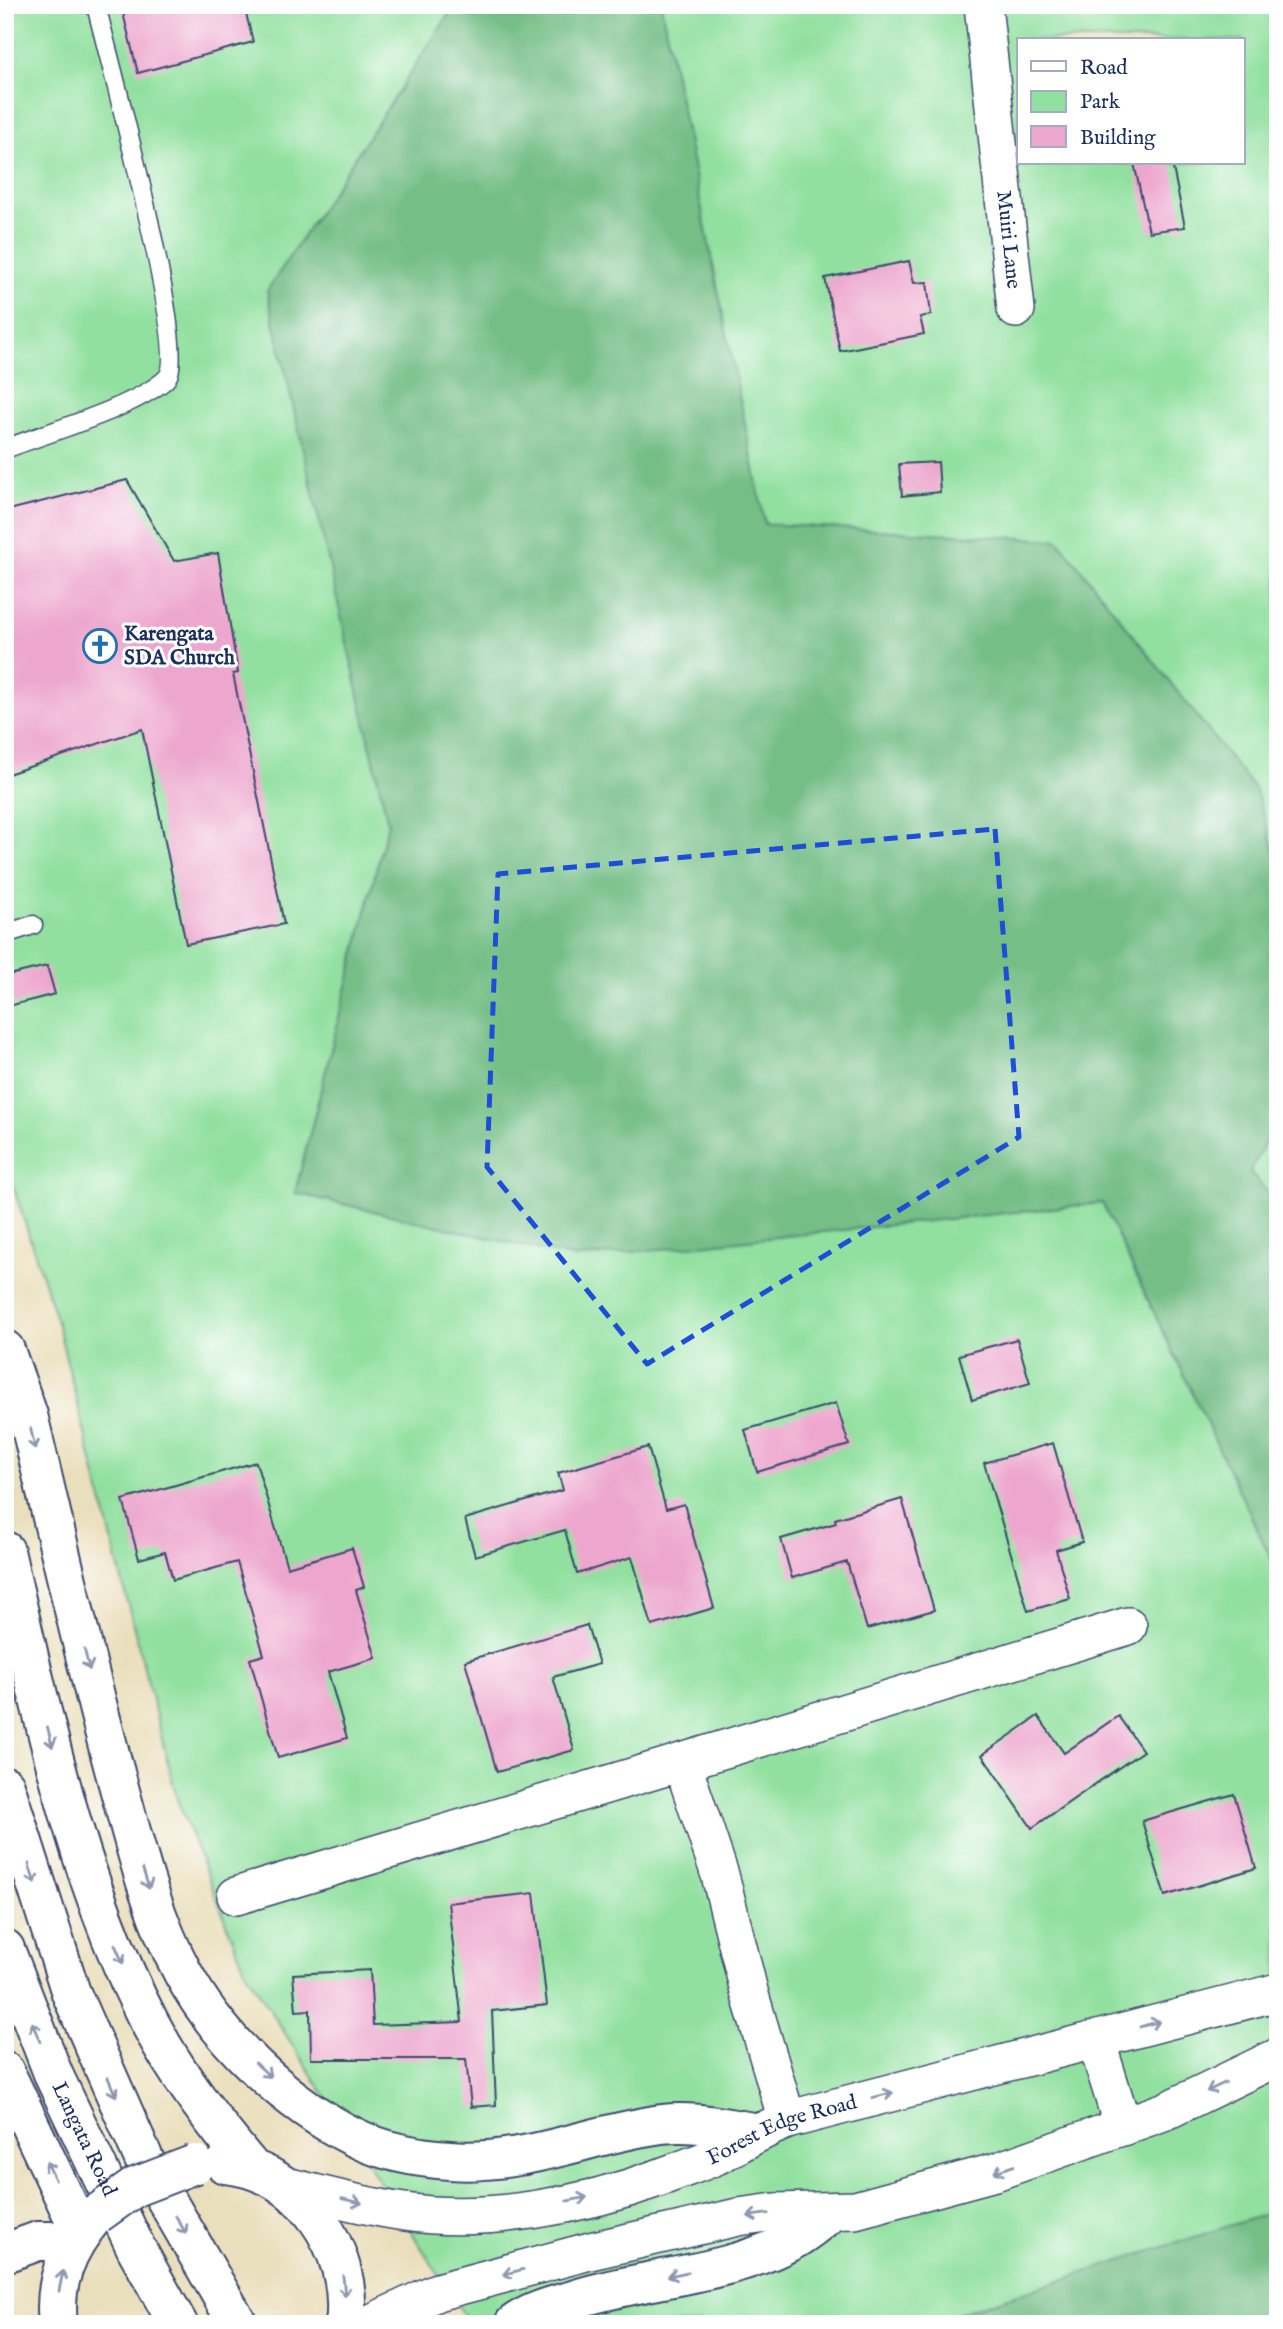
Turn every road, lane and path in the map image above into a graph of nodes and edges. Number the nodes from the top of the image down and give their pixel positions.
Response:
1 (96, 5) edge
2 (983, 5) edge
3 (1016, 309) dead end
4 (5, 449) edge
5 (33, 925) dead end
6 (5, 934) edge
7 (5, 1350) edge
8 (5, 1551) edge
9 (1128, 1626) dead end
10 (682, 1762) junction
11 (5, 1786) edge
12 (236, 1896) dead end
13 (5, 1949) edge
14 (1278, 1992) edge
15 (1096, 2039) junction
16 (1278, 2057) edge
17 (5, 2072) edge
18 (770, 2126) junction
19 (1123, 2127) junction
20 (249, 2165) junction
21 (285, 2186) junction
22 (830, 2213) junction
23 (83, 2229) junction
24 (5, 2253) edge
25 (58, 2324) edge
26 (177, 2324) edge
27 (238, 2324) edge
28 (345, 2324) edge
29 (369, 2324) edge
30 (514, 2324) edge

1 - 4 lane
2 - 3 street, Muiri Lane
5 - 6 lane
7 -> 18 main road
8 -> 20 main road
9 - 10 street
10 - 12 street
10 - 18 street
11 -> 27 main road
26 -> 13 main road, Langata Road
15 -> 14 street, Forest Edge Road
18 -> 15 street, Forest Edge Road
15 - 19 street
16 -> 19 street
23 -> 17 main road
21 -> 18 street, Forest Edge Road
19 -> 22 street
20 - 21 main road
20 - 23 main road, bridge
21 -> 28 main road
22 -> 29 street
22 -> 30 main road
23 - 24 main road
25 -> 23 main road

